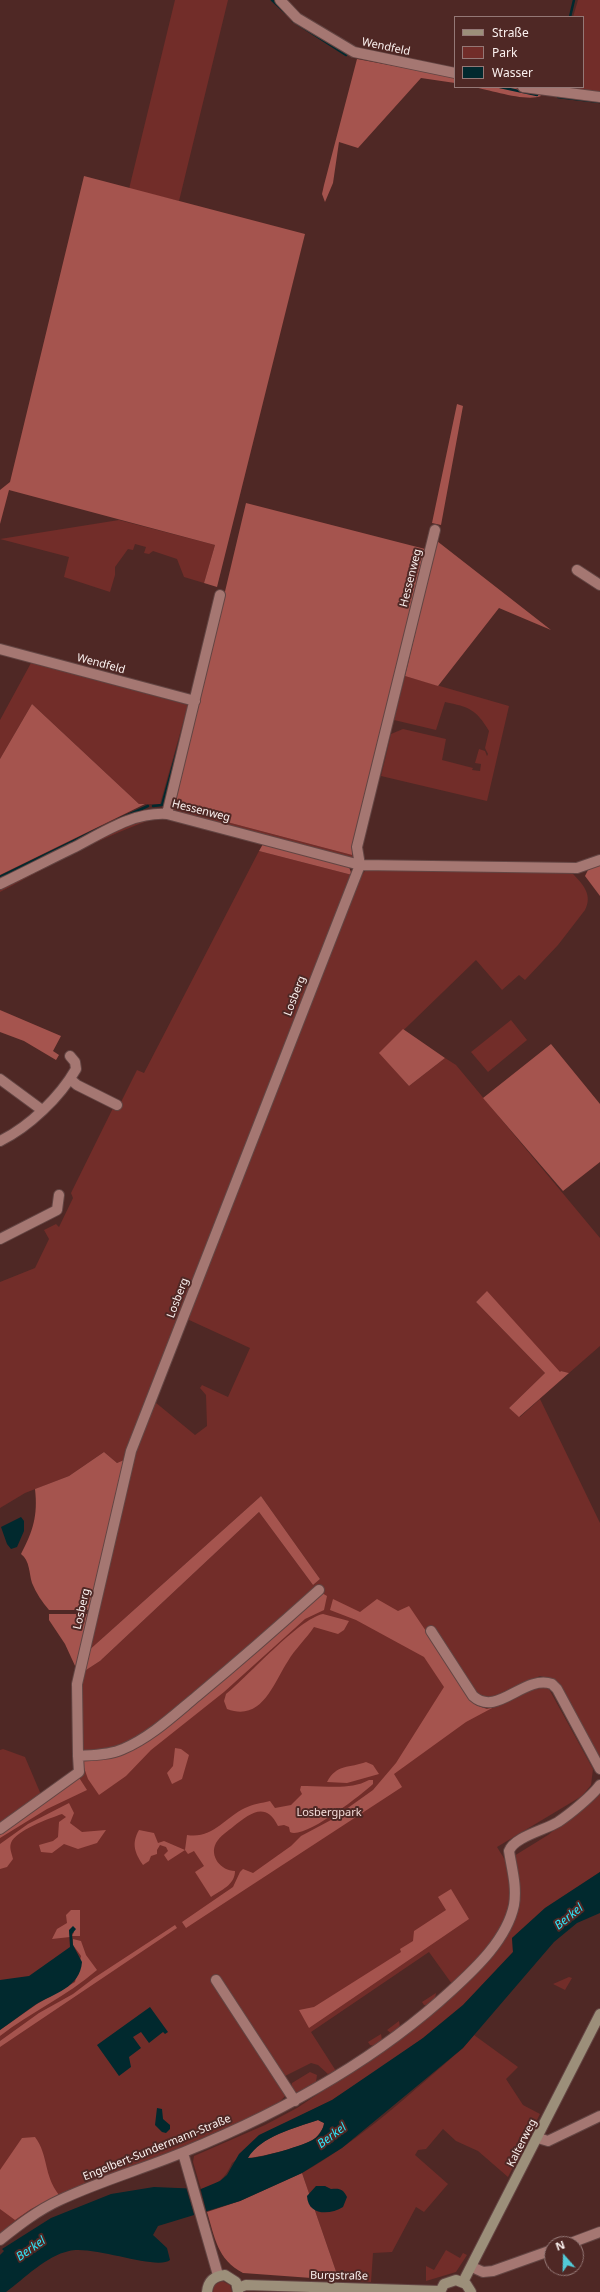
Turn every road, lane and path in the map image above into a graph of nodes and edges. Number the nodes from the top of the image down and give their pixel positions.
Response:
1 (280, 0) edge
2 (454, 73) edge
3 (531, 88) edge
4 (600, 97) edge
5 (435, 530) dead end
6 (577, 570) dead end
7 (600, 585) edge
8 (220, 595) dead end
9 (0, 650) edge
10 (195, 701) junction
11 (166, 814) junction
12 (600, 860) edge
13 (360, 865) junction
14 (0, 884) edge
15 (70, 1056) dead end
16 (0, 1079) edge
17 (70, 1079) junction
18 (117, 1104) dead end
19 (42, 1110) junction
20 (0, 1141) edge
21 (59, 1195) dead end
22 (0, 1239) edge
23 (319, 1590) dead end
24 (431, 1631) dead end
25 (78, 1756) junction
26 (600, 1769) edge
27 (600, 1785) edge
28 (0, 1829) edge
29 (216, 1980) dead end
30 (600, 2014) edge
31 (295, 2101) junction
32 (600, 2116) edge
33 (538, 2138) junction
34 (183, 2153) junction
35 (600, 2232) edge
36 (584, 2238) edge
37 (0, 2240) edge
38 (544, 2253) edge
39 (472, 2267) junction
40 (218, 2275) junction
41 (463, 2282) junction
42 (238, 2290) edge
43 (440, 2291) edge
44 (207, 2292) edge
45 (471, 2292) edge

1 - 2 street, Wendfeld
3 - 4 street
5 - 13 street, Hessenweg
6 - 7 street
8 - 10 street
9 - 10 street, Wendfeld
10 - 11 street
11 - 13 street, Hessenweg
11 - 14 street, Hessenweg
12 - 13 street, Hessenweg
13 - 25 street, Losberg
15 - 17 street
16 - 19 street
17 - 18 street
17 - 19 street
19 - 20 street
21 - 22 street
23 - 25 street
24 - 26 street
25 - 28 street, Losberg
27 - 31 street, Engelbert-Sundermann-Straße
29 - 31 street
30 - 33 street, Kalterweg
31 - 34 street, Engelbert-Sundermann-Straße
32 - 33 street
33 - 39 street, Kalterweg
34 - 37 street, Engelbert-Sundermann-Straße
34 - 40 street
35 - 36 street
38 - 39 street
39 - 41 street, Kalterweg
40 - 42 street
40 - 44 street
41 - 43 street
41 - 45 street
42 - 43 street, Burgstraße

